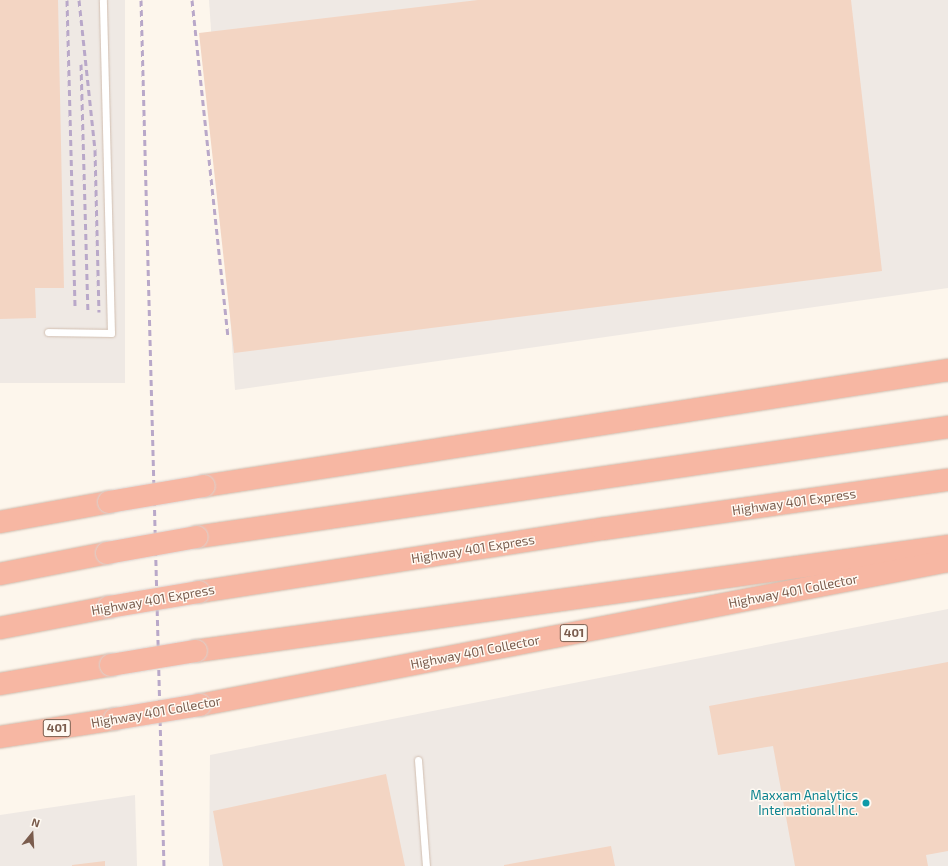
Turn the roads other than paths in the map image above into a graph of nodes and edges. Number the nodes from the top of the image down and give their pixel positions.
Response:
1 (103, 0) edge
2 (48, 332) dead end
3 (948, 370) edge
4 (948, 427) edge
5 (948, 480) edge
6 (0, 522) edge
7 (948, 546) edge
8 (948, 561) edge
9 (0, 574) edge
10 (0, 628) edge
11 (0, 684) edge
12 (0, 737) edge
13 (418, 760) dead end
14 (426, 866) edge

1 - 2 lane
3 - 6 highway, bridge
4 - 9 highway, bridge
5 - 10 highway, Highway 401 Express, bridge
7 - 11 highway, bridge
8 - 12 highway, Highway 401 Collector / 401, bridge
13 - 14 lane

